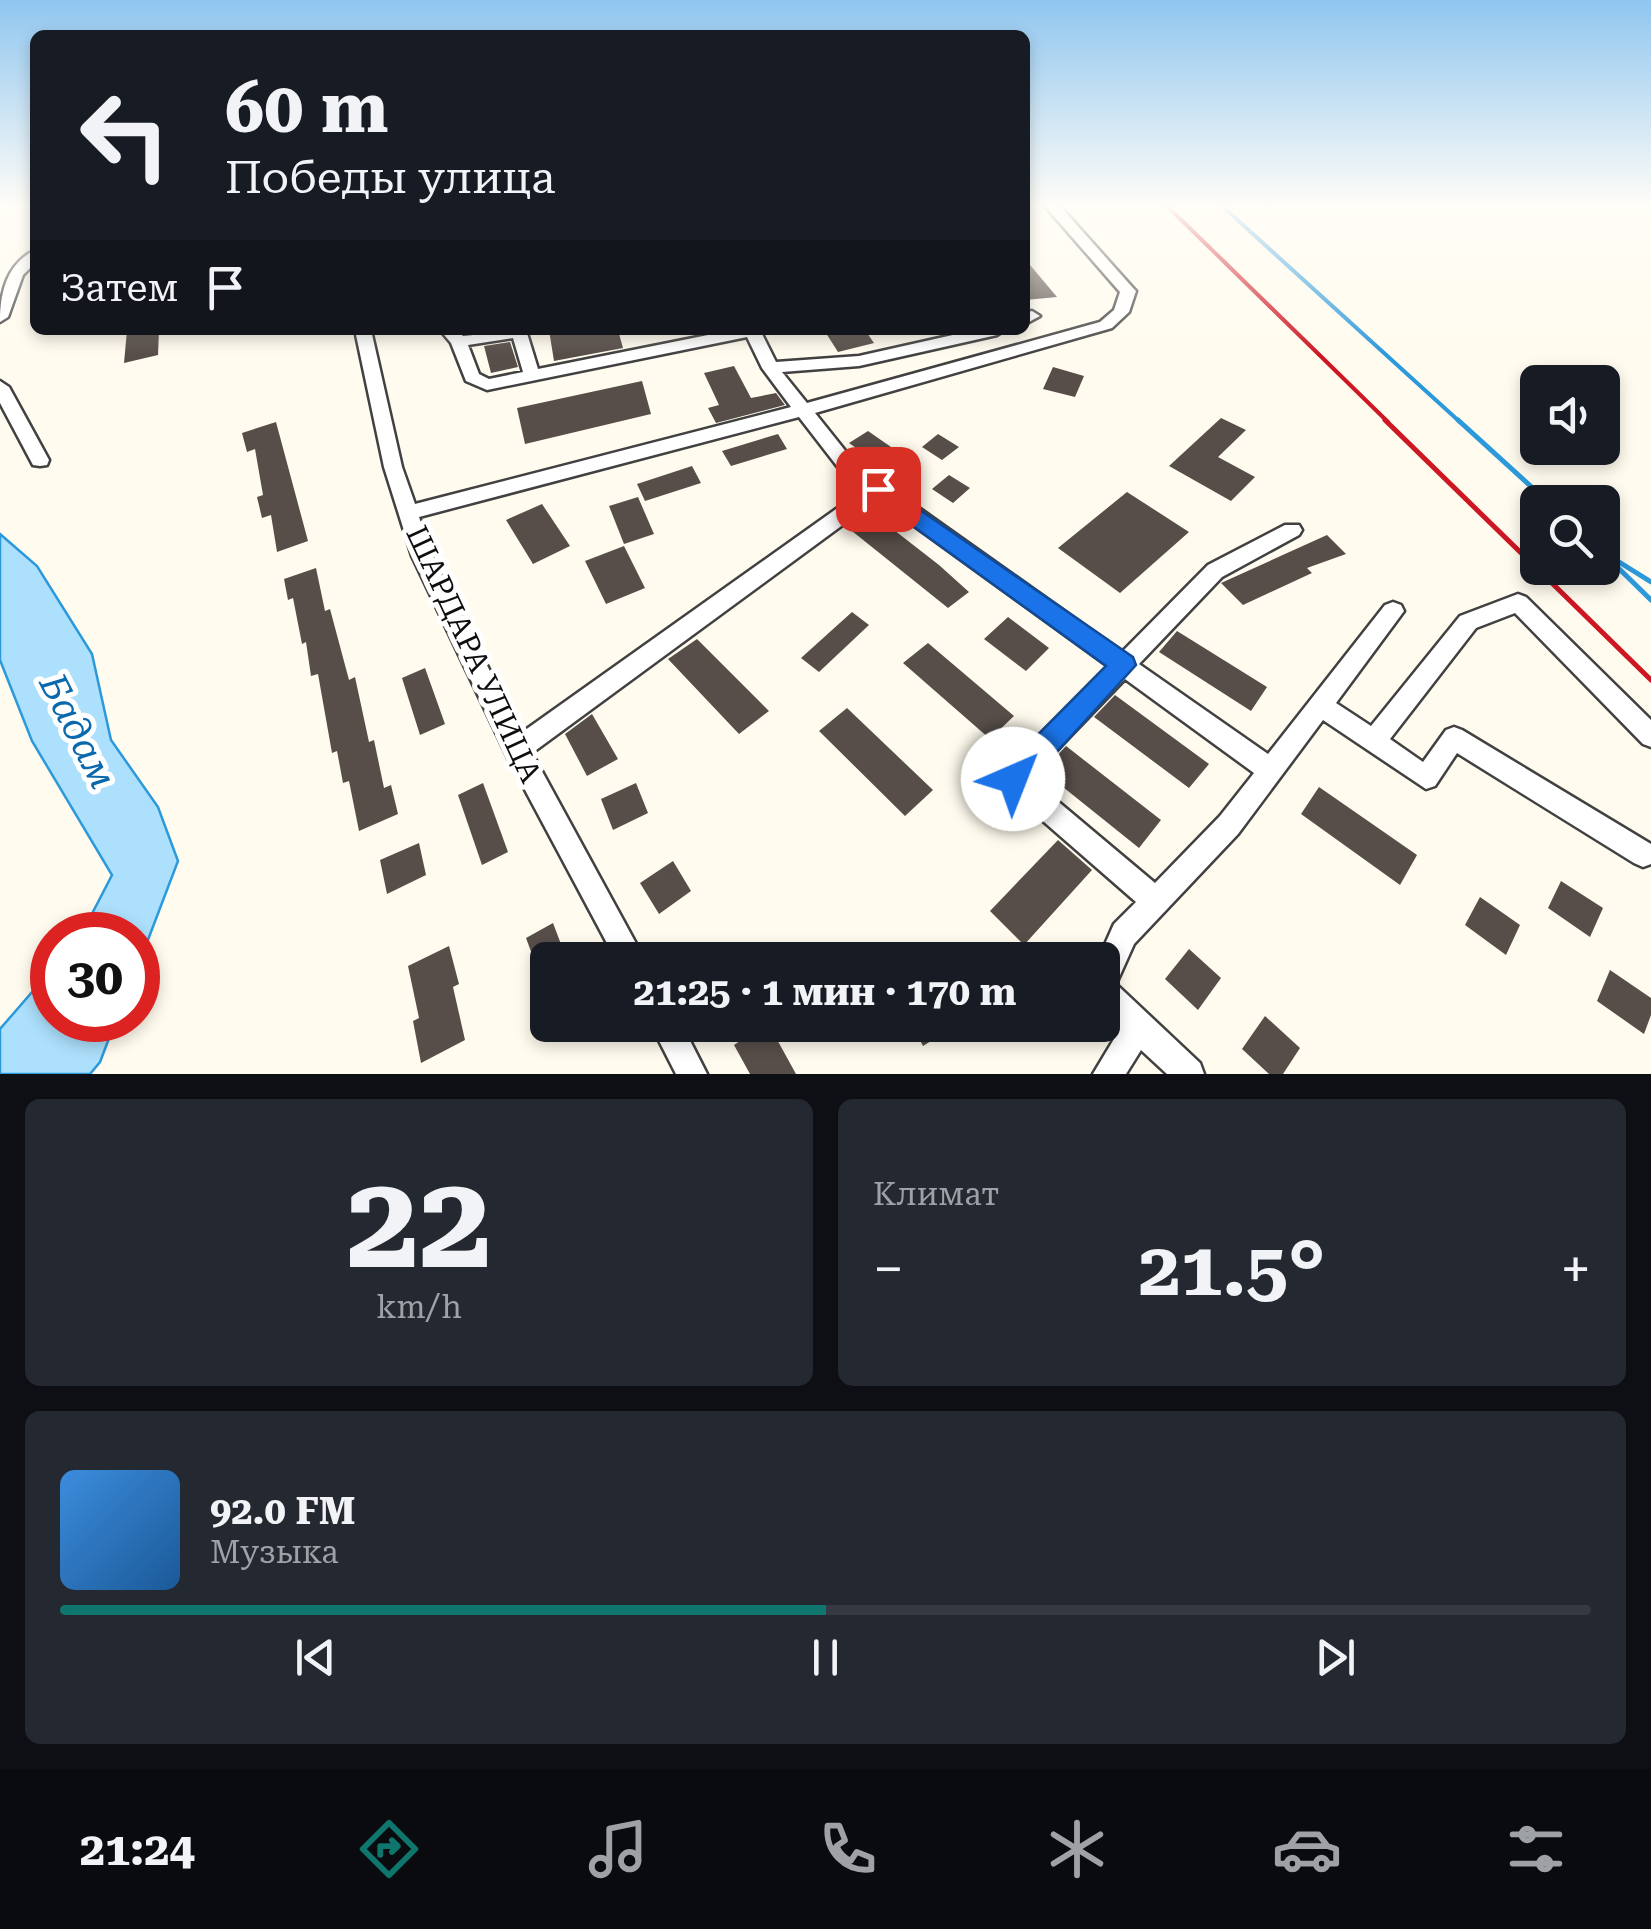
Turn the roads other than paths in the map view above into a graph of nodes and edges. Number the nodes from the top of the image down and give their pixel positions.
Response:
1 (1096, 255) edge
2 (30, 259) edge
3 (0, 317) edge
4 (364, 335) edge
5 (521, 335) edge
6 (732, 335) edge
7 (754, 335) edge
8 (917, 335) edge
9 (976, 335) edge
10 (453, 336) edge
11 (925, 347) junction
12 (770, 368) junction
13 (532, 376) junction
14 (0, 387) edge
15 (801, 405) junction
16 (40, 460) dead end
17 (856, 478) junction
18 (408, 513) junction
19 (1292, 530) dead end
20 (1393, 612) dead end
21 (1124, 665) junction
22 (1320, 705) junction
23 (1651, 736) edge
24 (1374, 741) junction
25 (517, 750) junction
26 (1269, 769) junction
27 (1643, 854) dead end
28 (1155, 901) junction
29 (620, 942) edge
30 (1120, 943) edge
31 (1120, 1006) edge
32 (1139, 1027) junction
33 (675, 1042) edge
34 (692, 1074) edge
35 (1108, 1074) edge
36 (1189, 1074) edge

1 - 15 street
2 - 3 street
4 - 18 street, ШАРДАРА УЛИЦА
5 - 13 street
6 - 13 street
7 - 12 street
8 - 11 street
9 - 11 street
10 - 13 street
11 - 12 street
12 - 15 street
14 - 16 street
15 - 17 street
15 - 18 street
17 - 21 street
17 - 25 street
18 - 25 street, ШАРДАРА УЛИЦА
19 - 21 street
20 - 22 street
21 - 26 street
21 - 28 street
22 - 24 street
22 - 26 street
23 - 24 street
24 - 27 street
25 - 29 street, ШАРДАРА УЛИЦА
26 - 28 street
28 - 30 street
31 - 32 street
32 - 35 street
32 - 36 street
33 - 34 street

